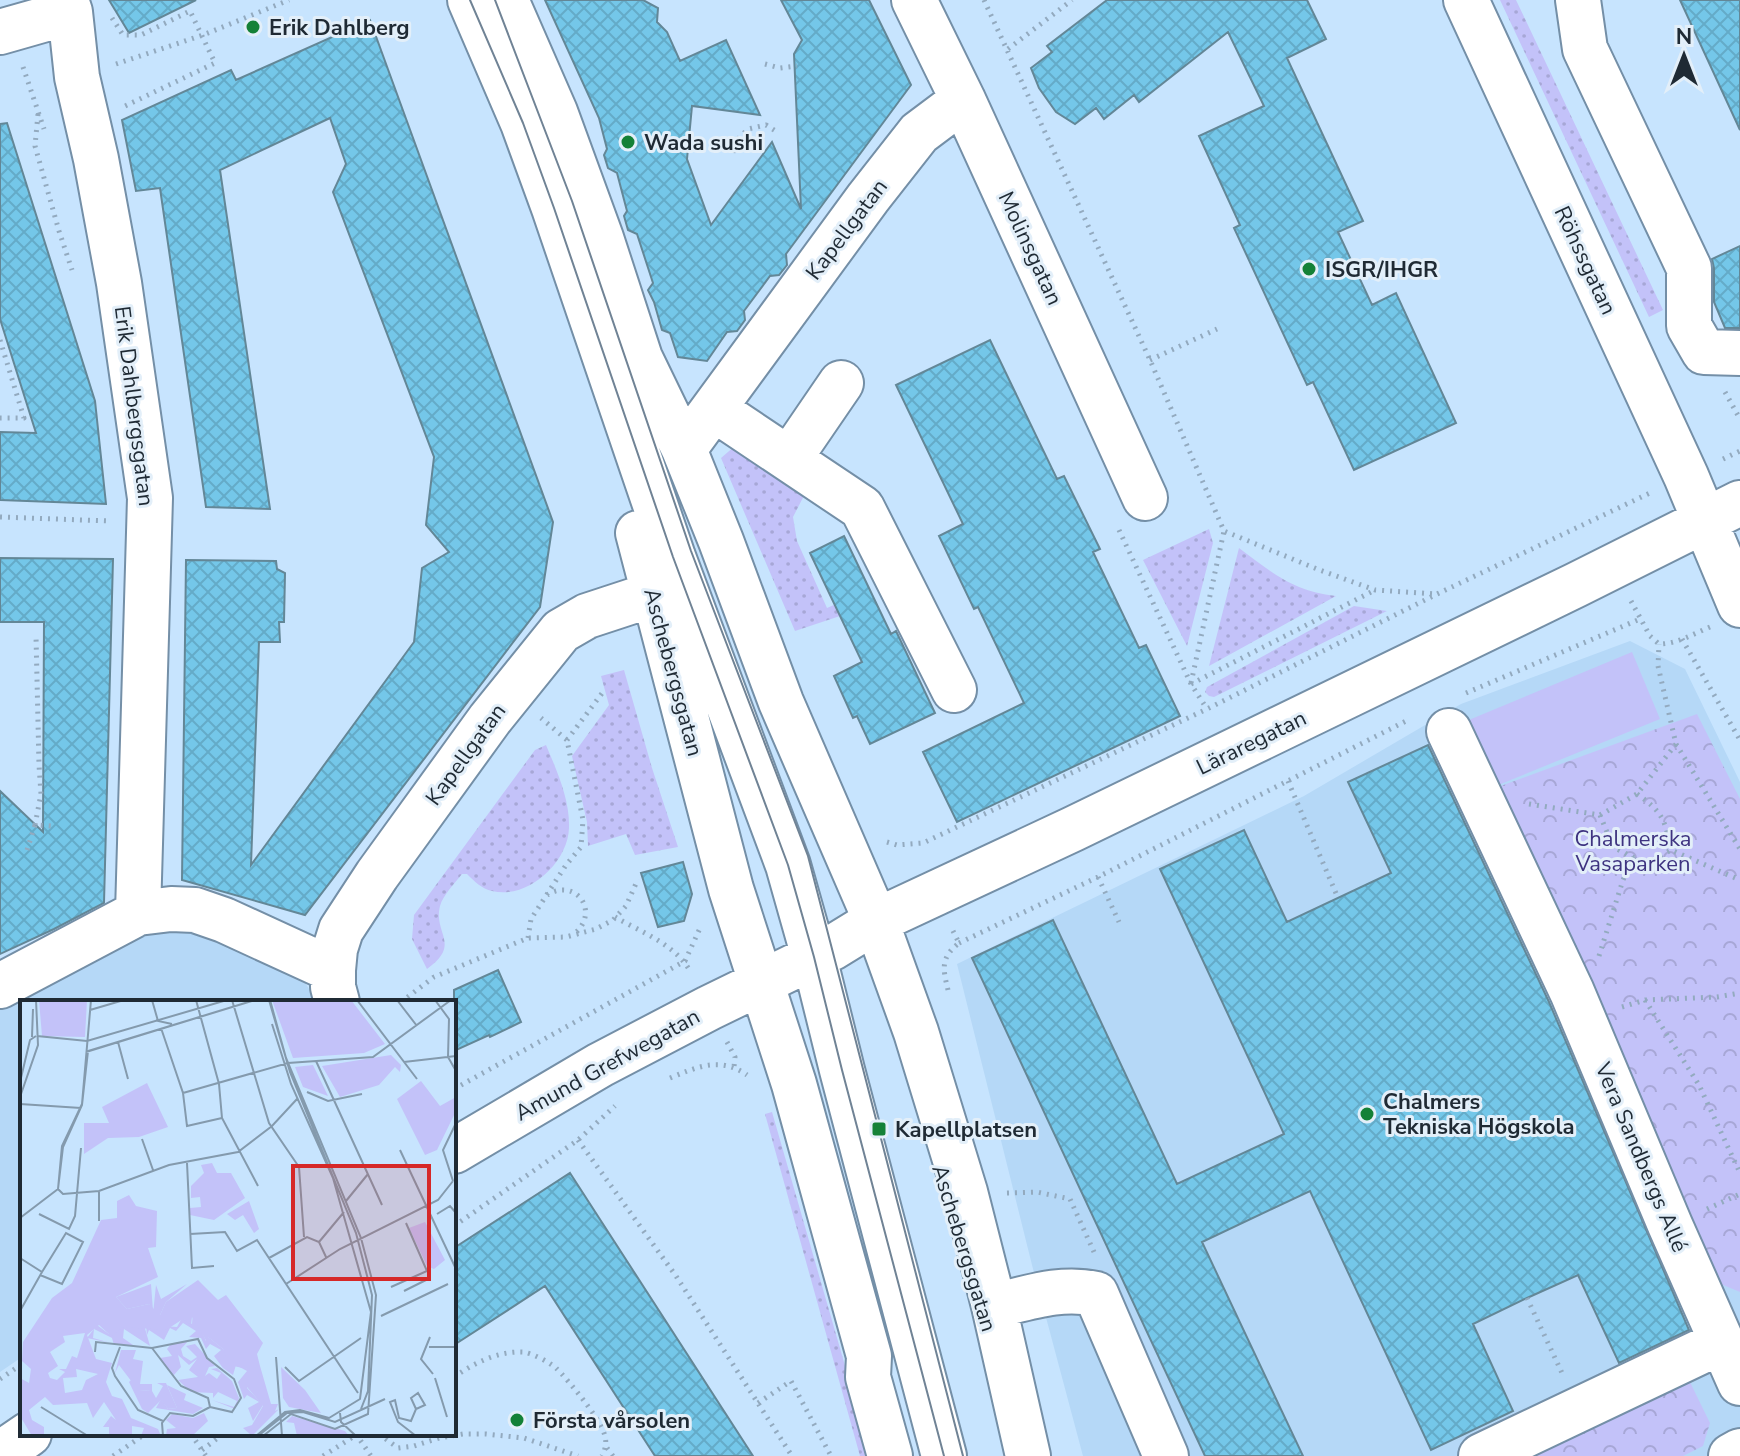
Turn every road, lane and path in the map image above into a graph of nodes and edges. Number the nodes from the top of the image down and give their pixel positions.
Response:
1 (289, 0) edge
2 (448, 0) edge
3 (470, 0) edge
4 (495, 0) edge
5 (506, 0) edge
6 (914, 0) edge
7 (984, 0) edge
8 (1072, 0) edge
9 (1466, 0) edge
10 (1578, 0) edge
11 (82, 8) edge
12 (5, 31) edge
13 (203, 35) junction
14 (1008, 49) junction
15 (765, 64) dead end
16 (797, 66) dead end
17 (77, 77) junction
18 (963, 100) junction
19 (38, 112) junction
20 (779, 133) dead end
21 (47, 139) dead end
22 (733, 153) dead end
23 (74, 275) dead end
24 (1217, 329) dead end
25 (0, 340) edge
26 (1740, 353) edge
27 (1150, 360) junction
28 (841, 383) dead end
29 (640, 404) junction
30 (1733, 408) dead end
31 (714, 409) junction
32 (0, 418) edge
33 (1740, 419) edge
34 (684, 449) junction
35 (789, 459) junction
36 (1686, 476) junction
37 (1131, 512) joint
38 (1722, 512) edge
39 (0, 517) edge
40 (120, 521) dead end
41 (1224, 531) junction
42 (1375, 590) junction
43 (654, 594) junction
44 (1437, 594) junction
45 (1740, 605) edge
46 (1640, 619) dead end
47 (36, 636) dead end
48 (1682, 639) dead end
49 (1659, 644) dead end
50 (1191, 684) junction
51 (954, 690) dead end
52 (510, 691) junction
53 (603, 692) dead end
54 (1207, 709) junction
55 (1445, 713) junction
56 (567, 740) junction
57 (1740, 740) edge
58 (1676, 744) junction
59 (1288, 781) junction
60 (1637, 794) junction
61 (1487, 810) junction
62 (1600, 815) junction
63 (35, 825) junction
64 (51, 826) dead end
65 (880, 835) dead end
66 (1740, 849) edge
67 (27, 850) dead end
68 (1671, 850) junction
69 (1634, 857) junction
70 (1098, 877) junction
71 (638, 879) dead end
72 (1740, 880) edge
73 (1338, 898) dead end
74 (542, 900) junction
75 (138, 913) junction
76 (615, 917) junction
77 (705, 918) dead end
78 (876, 921) junction
79 (1119, 922) dead end
80 (566, 937) junction
81 (528, 938) junction
82 (959, 943) dead end
83 (823, 952) junction
84 (685, 961) junction
85 (762, 983) junction
86 (0, 986) edge
87 (335, 986) edge
88 (1572, 992) junction
89 (1740, 993) edge
90 (404, 1000) edge
91 (1645, 1000) junction
92 (1619, 1008) dead end
93 (734, 1067) dead end
94 (659, 1083) dead end
95 (456, 1088) edge
96 (623, 1099) dead end
97 (578, 1140) junction
98 (456, 1150) edge
99 (1740, 1173) edge
100 (456, 1225) edge
101 (1527, 1298) dead end
102 (994, 1306) junction
103 (1721, 1342) junction
104 (869, 1356) junction
105 (20, 1365) edge
106 (456, 1376) edge
107 (0, 1379) edge
108 (1740, 1383) edge
109 (1015, 1394) junction
110 (758, 1403) junction
111 (1578, 1410) junction
112 (456, 1435) edge
113 (26, 1436) edge
114 (142, 1436) edge
115 (192, 1436) edge
116 (223, 1436) edge
117 (354, 1436) edge
118 (357, 1436) edge
119 (381, 1436) edge
120 (451, 1436) edge
121 (607, 1448) junction
122 (202, 1450) junction
123 (1740, 1451) edge
124 (0, 1454) edge
125 (113, 1456) edge
126 (206, 1456) edge
127 (323, 1456) edge
128 (371, 1456) edge
129 (578, 1456) edge
130 (602, 1456) edge
131 (613, 1456) edge
132 (792, 1456) edge
133 (831, 1456) edge
134 (890, 1456) edge
135 (908, 1456) edge
136 (944, 1456) edge
137 (963, 1456) edge
138 (1028, 1456) edge
139 (1166, 1456) edge
140 (1481, 1456) edge
141 (1731, 1456) edge

1 - 13 path
2 - 43 street, Aschebergsgatan
3 - 83 street
4 - 29 street
5 - 34 street, Aschebergsgatan
6 - 18 street, Molinsgatan
7 - 14 path
8 - 14 path
9 - 36 street, Röhssgatan
10 - 26 street
11 - 12 street
11 - 13 path
11 - 17 street, Erik Dahlbergsgatan
12 - 19 path
13 - 17 path
14 - 27 path
15 - 16 path
17 - 75 street, Erik Dahlbergsgatan
18 - 31 street, Kapellgatan
18 - 37 street, Molinsgatan
19 - 21 path
19 - 23 path
20 - 22 path
24 - 27 path
25 - 32 path
27 - 41 path
28 - 35 street
29 - 34 street
29 - 83 street
30 - 33 path
31 - 34 street, Kapellgatan
31 - 35 street
34 - 78 street, Aschebergsgatan
35 - 51 street
36 - 38 street, Röhssgatan
36 - 44 path
37 - 50 path
38 - 45 street, Röhssgatan
38 - 78 street, Läraregatan
39 - 40 path
41 - 42 path
41 - 50 path
42 - 44 path
42 - 50 path
43 - 52 street, Kapellgatan
43 - 85 street, Aschebergsgatan
44 - 54 path
46 - 55 path
47 - 63 path
48 - 57 path
49 - 58 path
50 - 54 path
52 - 56 path
52 - 87 street, Kapellgatan
53 - 56 path
54 - 65 path
55 - 59 path
55 - 61 street, Vera Sandbergs Allé
56 - 74 path
58 - 60 path
58 - 66 path
59 - 70 path
59 - 73 path
60 - 62 path
60 - 68 path
61 - 62 path
61 - 88 street, Vera Sandbergs Allé
62 - 69 path
63 - 64 path
63 - 67 path
68 - 69 path
68 - 72 path
69 - 88 path
70 - 79 path
70 - 82 path
71 - 76 path
74 - 80 path
74 - 81 path
75 - 86 street
75 - 87 street
76 - 80 path
76 - 84 path
77 - 84 path
78 - 83 street, Läraregatan
78 - 102 street, Aschebergsgatan
80 - 81 path
81 - 90 path
83 - 85 street, Läraregatan
83 - 109 street, Aschebergsgatan
83 - 136 street
83 - 137 street
84 - 95 path
85 - 98 street, Amund Grefwegatan
85 - 104 street, Aschebergsgatan
88 - 103 street, Vera Sandbergs Allé
89 - 91 path
91 - 92 path
91 - 99 path
93 - 94 path
96 - 97 path
97 - 100 path
97 - 110 path
101 - 111 path
102 - 109 street, Aschebergsgatan
102 - 139 street, Aschebergsgatan
103 - 108 street, Vera Sandbergs Allé
103 - 111 street
104 - 134 street, Aschebergsgatan
104 - 135 street, Aschebergsgatan
105 - 107 path
106 - 121 path
109 - 138 street, Aschebergsgatan
110 - 132 path
110 - 133 path
111 - 140 street
112 - 129 path
113 - 124 street
114 - 125 path
115 - 122 path
116 - 122 path
117 - 127 path
118 - 128 path
119 - 120 path
121 - 130 path
121 - 131 path
122 - 126 path
123 - 141 street

